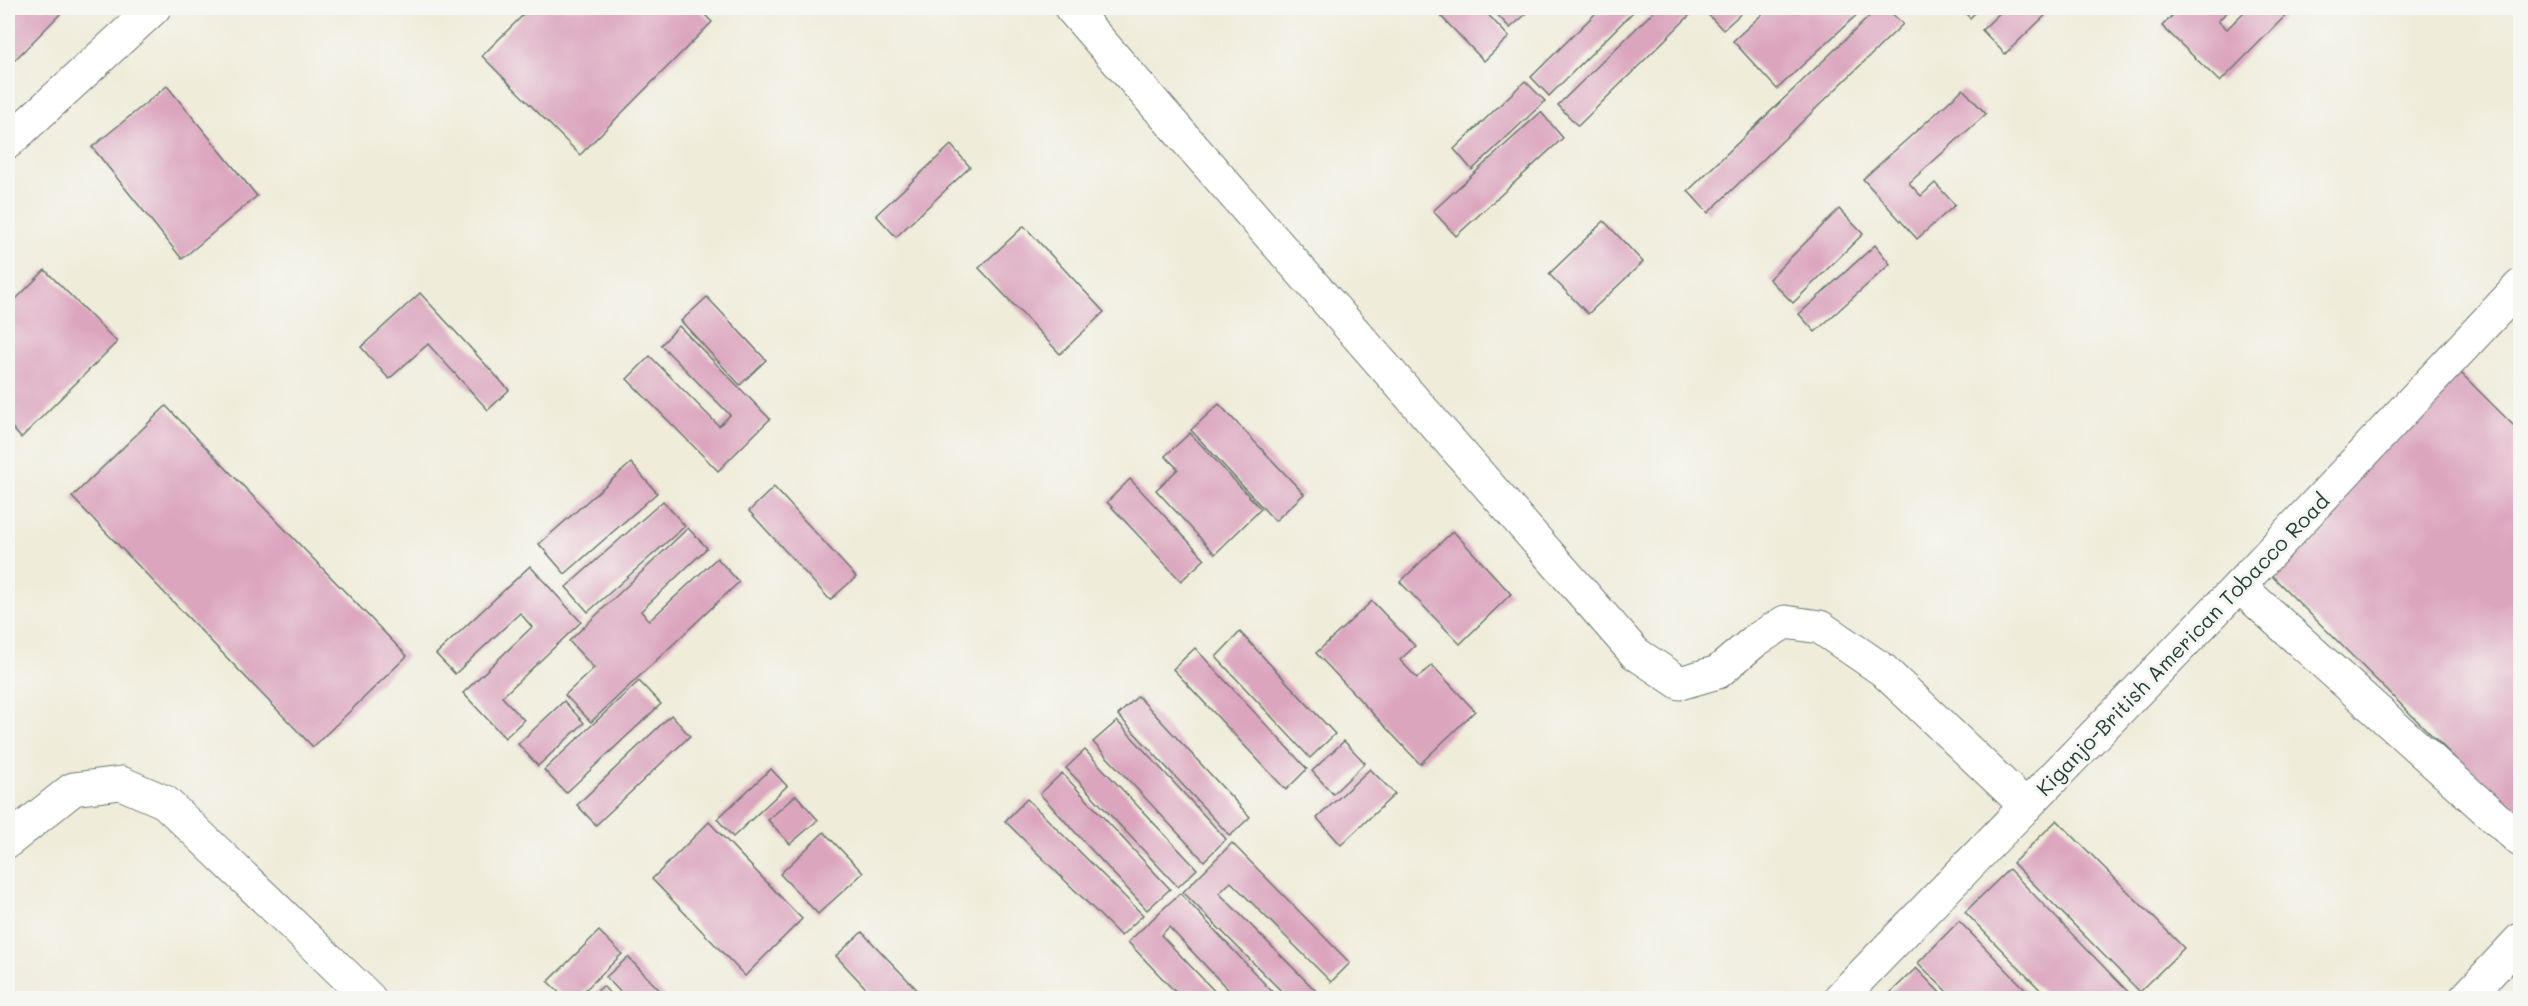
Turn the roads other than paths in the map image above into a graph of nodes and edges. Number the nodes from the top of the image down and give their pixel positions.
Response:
1 (154, 8) edge
2 (1071, 8) edge
3 (8, 142) edge
4 (2520, 286) edge
5 (2239, 586) junction
6 (2026, 806) junction
7 (2520, 840) edge
8 (8, 841) edge
9 (2520, 940) edge
10 (369, 999) edge
11 (1840, 999) edge
12 (2466, 999) edge

1 - 3 street
2 - 6 street
4 - 5 street, Kiganjo-British American Tobacco Road
5 - 6 street, Kiganjo-British American Tobacco Road
5 - 7 street
6 - 11 street, Kiganjo-British American Tobacco Road
8 - 10 street
9 - 12 street

